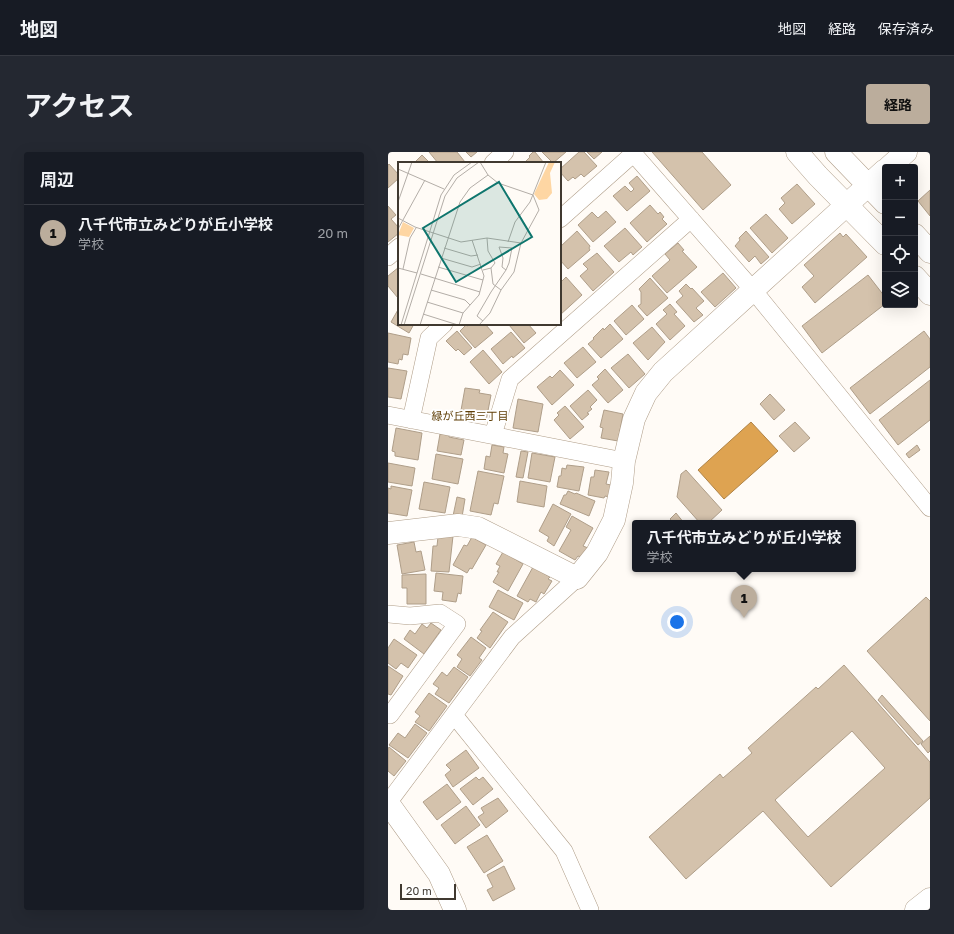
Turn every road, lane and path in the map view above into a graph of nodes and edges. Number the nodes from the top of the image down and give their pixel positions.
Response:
1 (505, 152) edge
2 (796, 152) edge
3 (836, 152) edge
4 (906, 152) edge
5 (632, 153) edge
6 (494, 162) edge
7 (892, 164) edge
8 (882, 173) edge
9 (868, 185) junction
10 (882, 200) edge
11 (846, 205) junction
12 (561, 219) edge
13 (691, 219) junction
14 (918, 239) edge
15 (882, 241) edge
16 (398, 248) edge
17 (930, 252) edge
18 (388, 257) edge
19 (918, 280) edge
20 (753, 290) junction
21 (930, 294) edge
22 (443, 325) edge
23 (388, 416) edge
24 (411, 420) junction
25 (494, 435) junction
26 (624, 461) junction
27 (930, 508) edge
28 (388, 533) edge
29 (577, 578) junction
30 (388, 614) edge
31 (388, 713) edge
32 (454, 715) junction
33 (388, 803) edge
34 (930, 899) edge
35 (455, 910) edge
36 (590, 910) edge
37 (916, 910) edge

1 - 6 street
2 - 11 street
3 - 9 street
4 - 7 street
5 - 12 street
5 - 13 street
8 - 9 street
9 - 10 street
9 - 11 street
11 - 15 street
11 - 20 street
13 - 20 street
13 - 25 street
14 - 17 street
16 - 18 street
19 - 21 street
20 - 26 street
20 - 27 street
22 - 24 street
23 - 24 street
24 - 25 street
25 - 26 street
26 - 29 street
28 - 29 street
29 - 32 street
30 - 31 street
32 - 33 street
32 - 36 street
33 - 35 street
34 - 37 street

